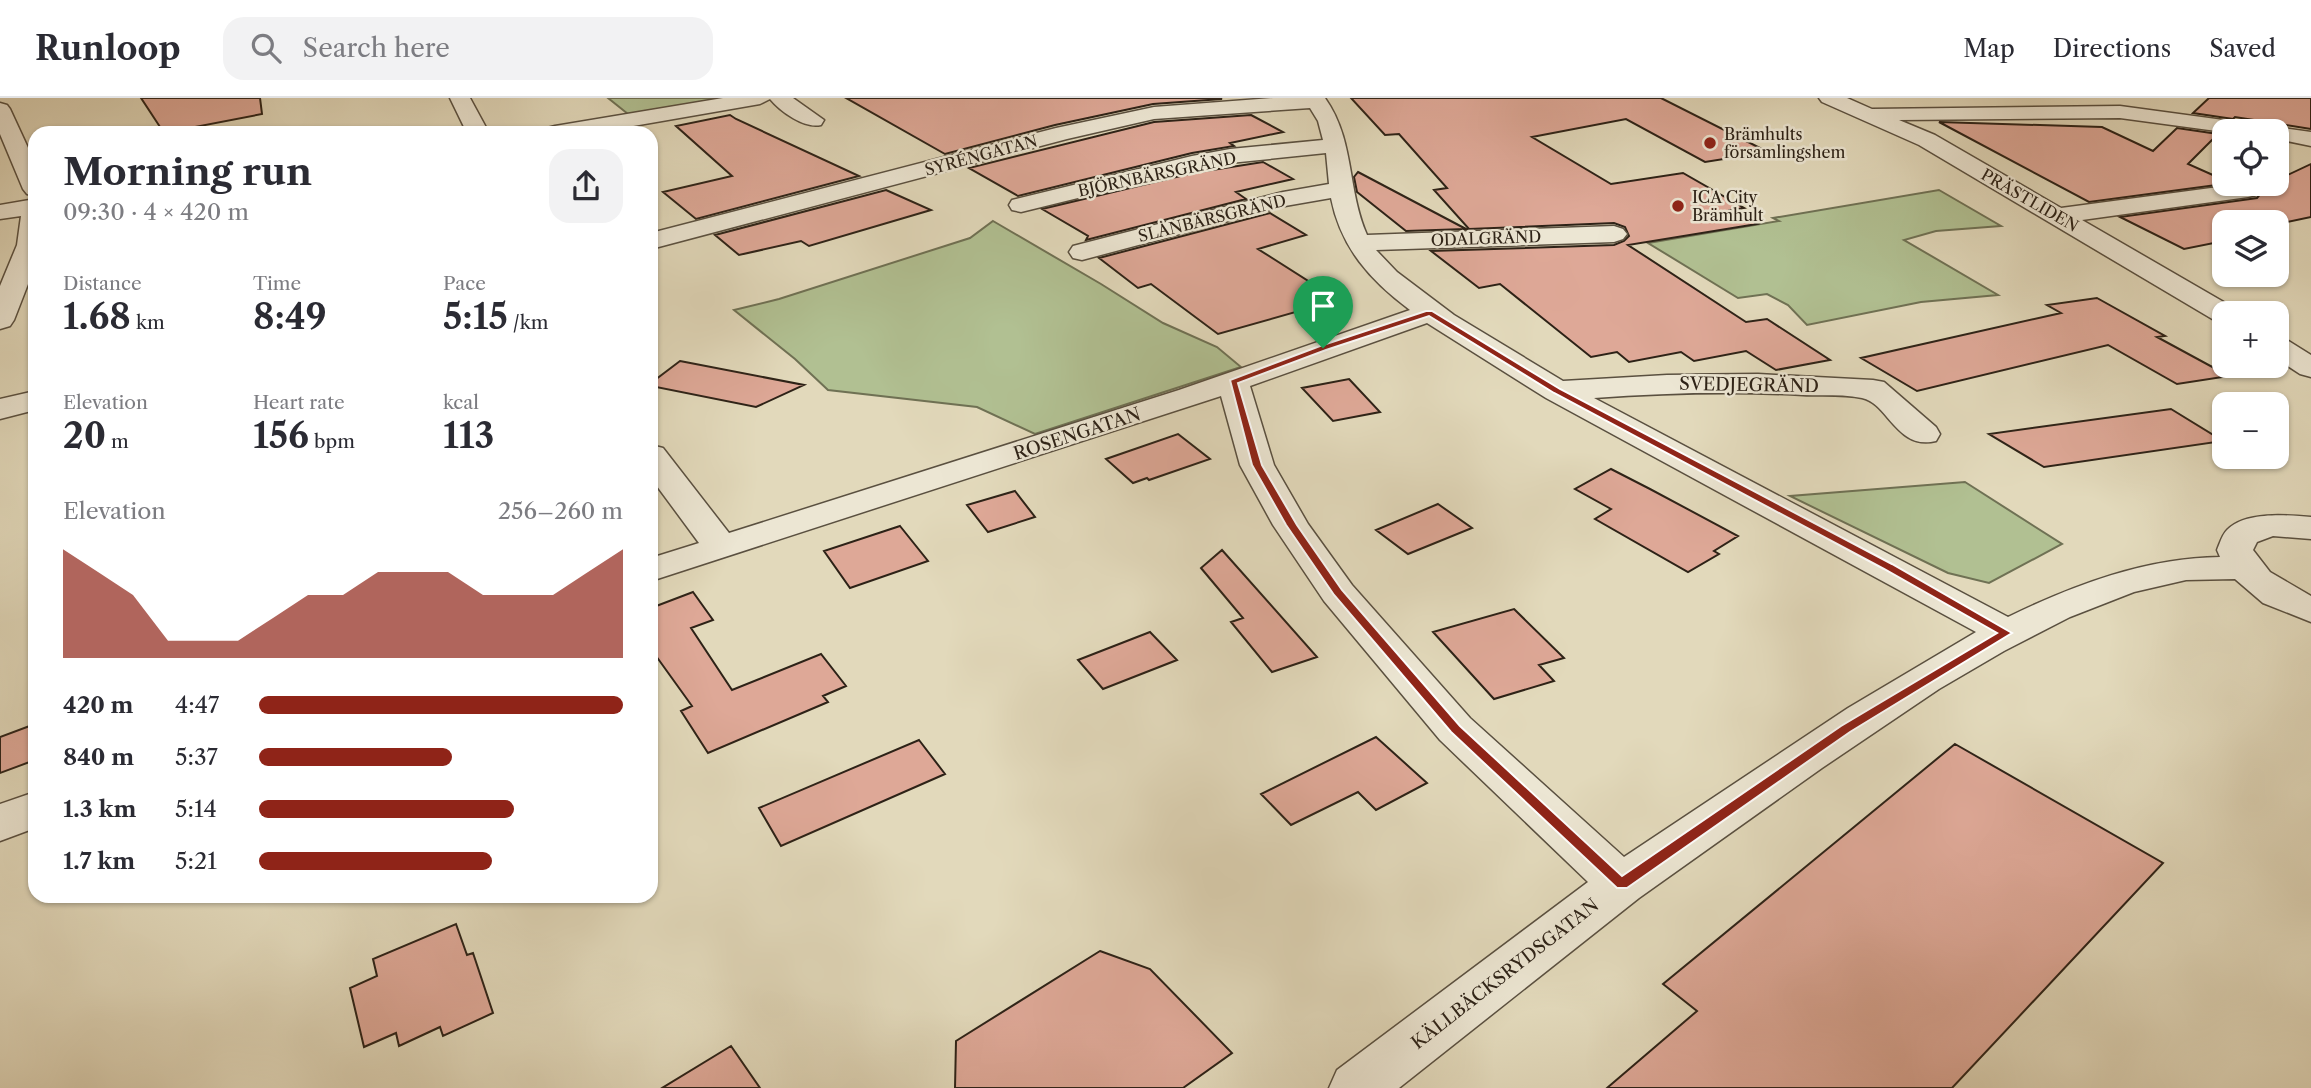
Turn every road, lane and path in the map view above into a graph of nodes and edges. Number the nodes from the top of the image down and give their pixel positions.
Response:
1 (460, 98) edge
2 (760, 98) edge
3 (779, 98) edge
4 (1829, 98) edge
5 (1315, 99) edge
6 (0, 109) edge
7 (1872, 114) junction
8 (813, 120) dead end
9 (2212, 124) edge
10 (474, 126) edge
11 (596, 126) edge
12 (2289, 135) edge
13 (2311, 139) edge
14 (1336, 145) junction
15 (28, 174) edge
16 (1343, 189) junction
17 (2212, 195) edge
18 (1021, 205) dead end
19 (28, 208) edge
20 (0, 212) edge
21 (2058, 216) junction
22 (1614, 234) dead end
23 (658, 239) edge
24 (1357, 243) junction
25 (28, 250) edge
26 (1082, 252) dead end
27 (2212, 307) edge
28 (1429, 313) junction
29 (0, 320) edge
30 (2289, 354) edge
31 (2311, 368) edge
32 (1233, 382) junction
33 (1557, 391) junction
34 (28, 402) edge
35 (0, 409) edge
36 (1924, 435) dead end
37 (658, 464) edge
38 (2311, 528) edge
39 (722, 547) junction
40 (658, 568) edge
41 (2245, 568) junction
42 (2311, 610) edge
43 (2006, 633) junction
44 (28, 812) edge
45 (0, 823) edge
46 (1622, 884) junction
47 (1357, 1088) edge

1 - 10 street
2 - 11 street
3 - 8 street
4 - 7 street, PRÄSTLIDEN
5 - 14 street
5 - 23 street, SYRÉNGATAN
6 - 15 street
7 - 9 street
7 - 21 street, PRÄSTLIDEN
12 - 13 street
14 - 16 street
14 - 18 street, BJÖRNBÄRSGRÄND
16 - 24 street
16 - 26 street, SLÅNBÄRSGRÄND
17 - 21 street
19 - 20 street
21 - 27 street, PRÄSTLIDEN
22 - 24 street, ODALGRÄND
24 - 28 street
25 - 29 street
28 - 32 street, ROSENGATAN
28 - 33 street
30 - 31 street
32 - 39 street, ROSENGATAN
32 - 46 street
33 - 36 street, SVEDJEGRÄND
33 - 43 street
34 - 35 street
37 - 39 street
38 - 41 street
39 - 40 street, ROSENGATAN
41 - 42 street
41 - 43 street, KÄLLBÄCKSRYDSGATAN
43 - 46 street, KÄLLBÄCKSRYDSGATAN
44 - 45 street
46 - 47 street, KÄLLBÄCKSRYDSGATAN

